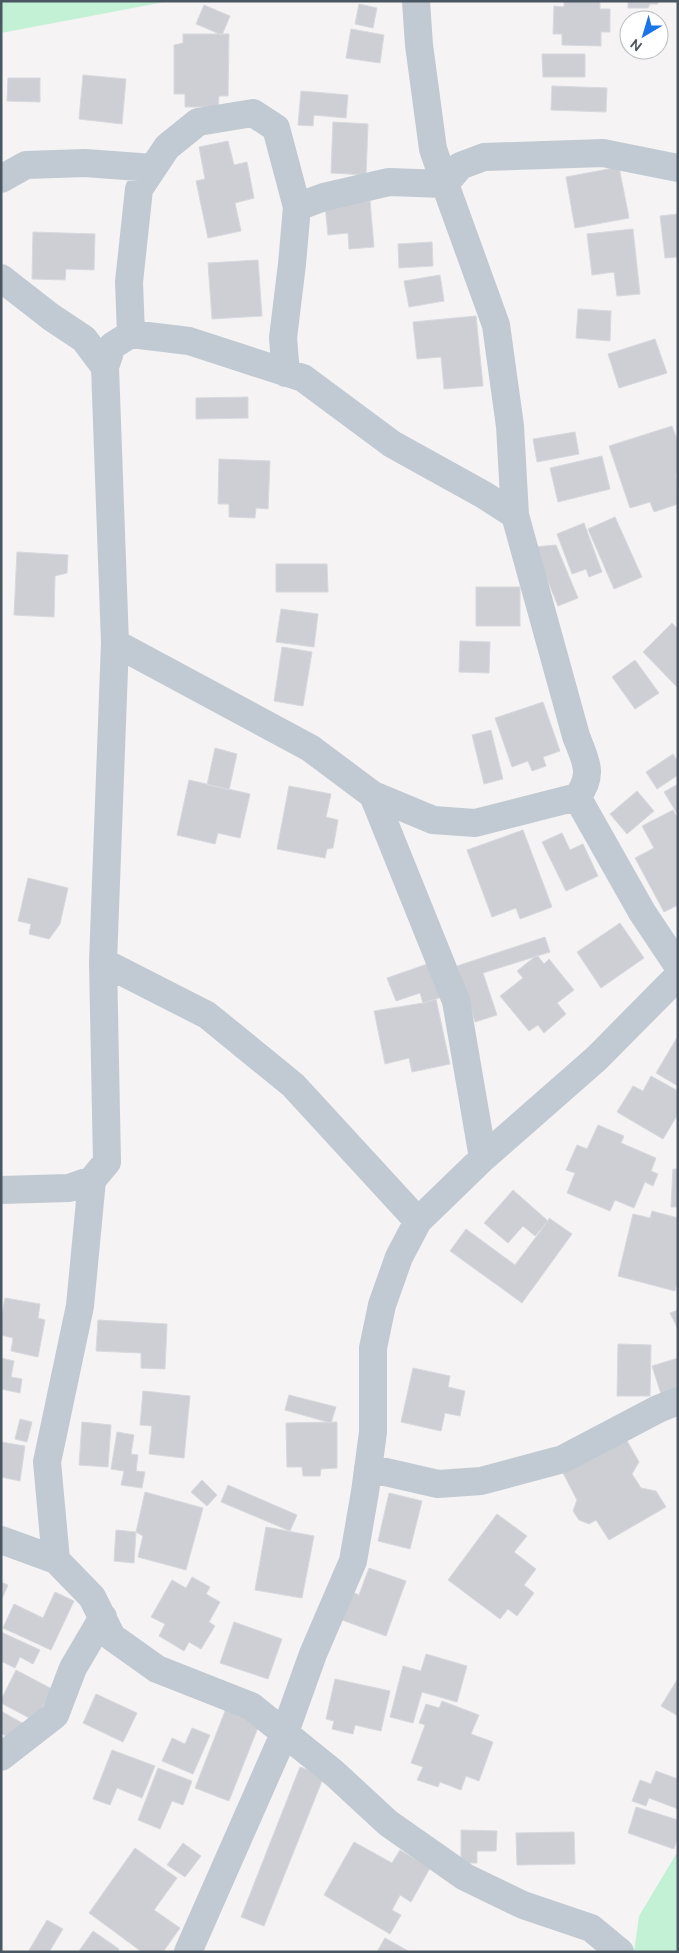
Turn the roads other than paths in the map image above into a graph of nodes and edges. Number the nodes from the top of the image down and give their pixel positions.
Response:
1 (416, 1) edge
2 (153, 168) junction
3 (678, 168) edge
4 (1, 179) edge
5 (444, 184) junction
6 (297, 207) junction
7 (1, 278) edge
8 (131, 334) junction
9 (105, 367) junction
10 (286, 373) junction
11 (516, 515) junction
12 (115, 643) junction
13 (373, 795) junction
14 (577, 797) junction
15 (103, 962) junction
16 (678, 966) edge
17 (678, 976) edge
18 (483, 1158) junction
19 (92, 1180) junction
20 (1, 1190) edge
21 (418, 1221) junction
22 (678, 1401) edge
23 (368, 1468) junction
24 (1, 1540) edge
25 (56, 1560) junction
26 (103, 1617) junction
27 (284, 1732) junction
28 (1, 1757) edge
29 (188, 1952) edge
30 (620, 1952) edge

1 - 5 street
2 - 4 street
2 - 6 street
2 - 8 street
3 - 5 street
5 - 6 street
5 - 11 street
6 - 10 street
7 - 9 street
8 - 9 street
8 - 10 street
9 - 12 street
10 - 11 street
11 - 14 street
12 - 13 street
12 - 15 street
13 - 14 street
13 - 18 street
14 - 16 street
15 - 19 street
15 - 21 street
17 - 18 street
18 - 21 street
19 - 20 street
19 - 25 street
21 - 23 street
22 - 23 street
23 - 27 street
24 - 25 street
25 - 26 street
26 - 27 street
26 - 28 street
27 - 29 street
27 - 30 street

